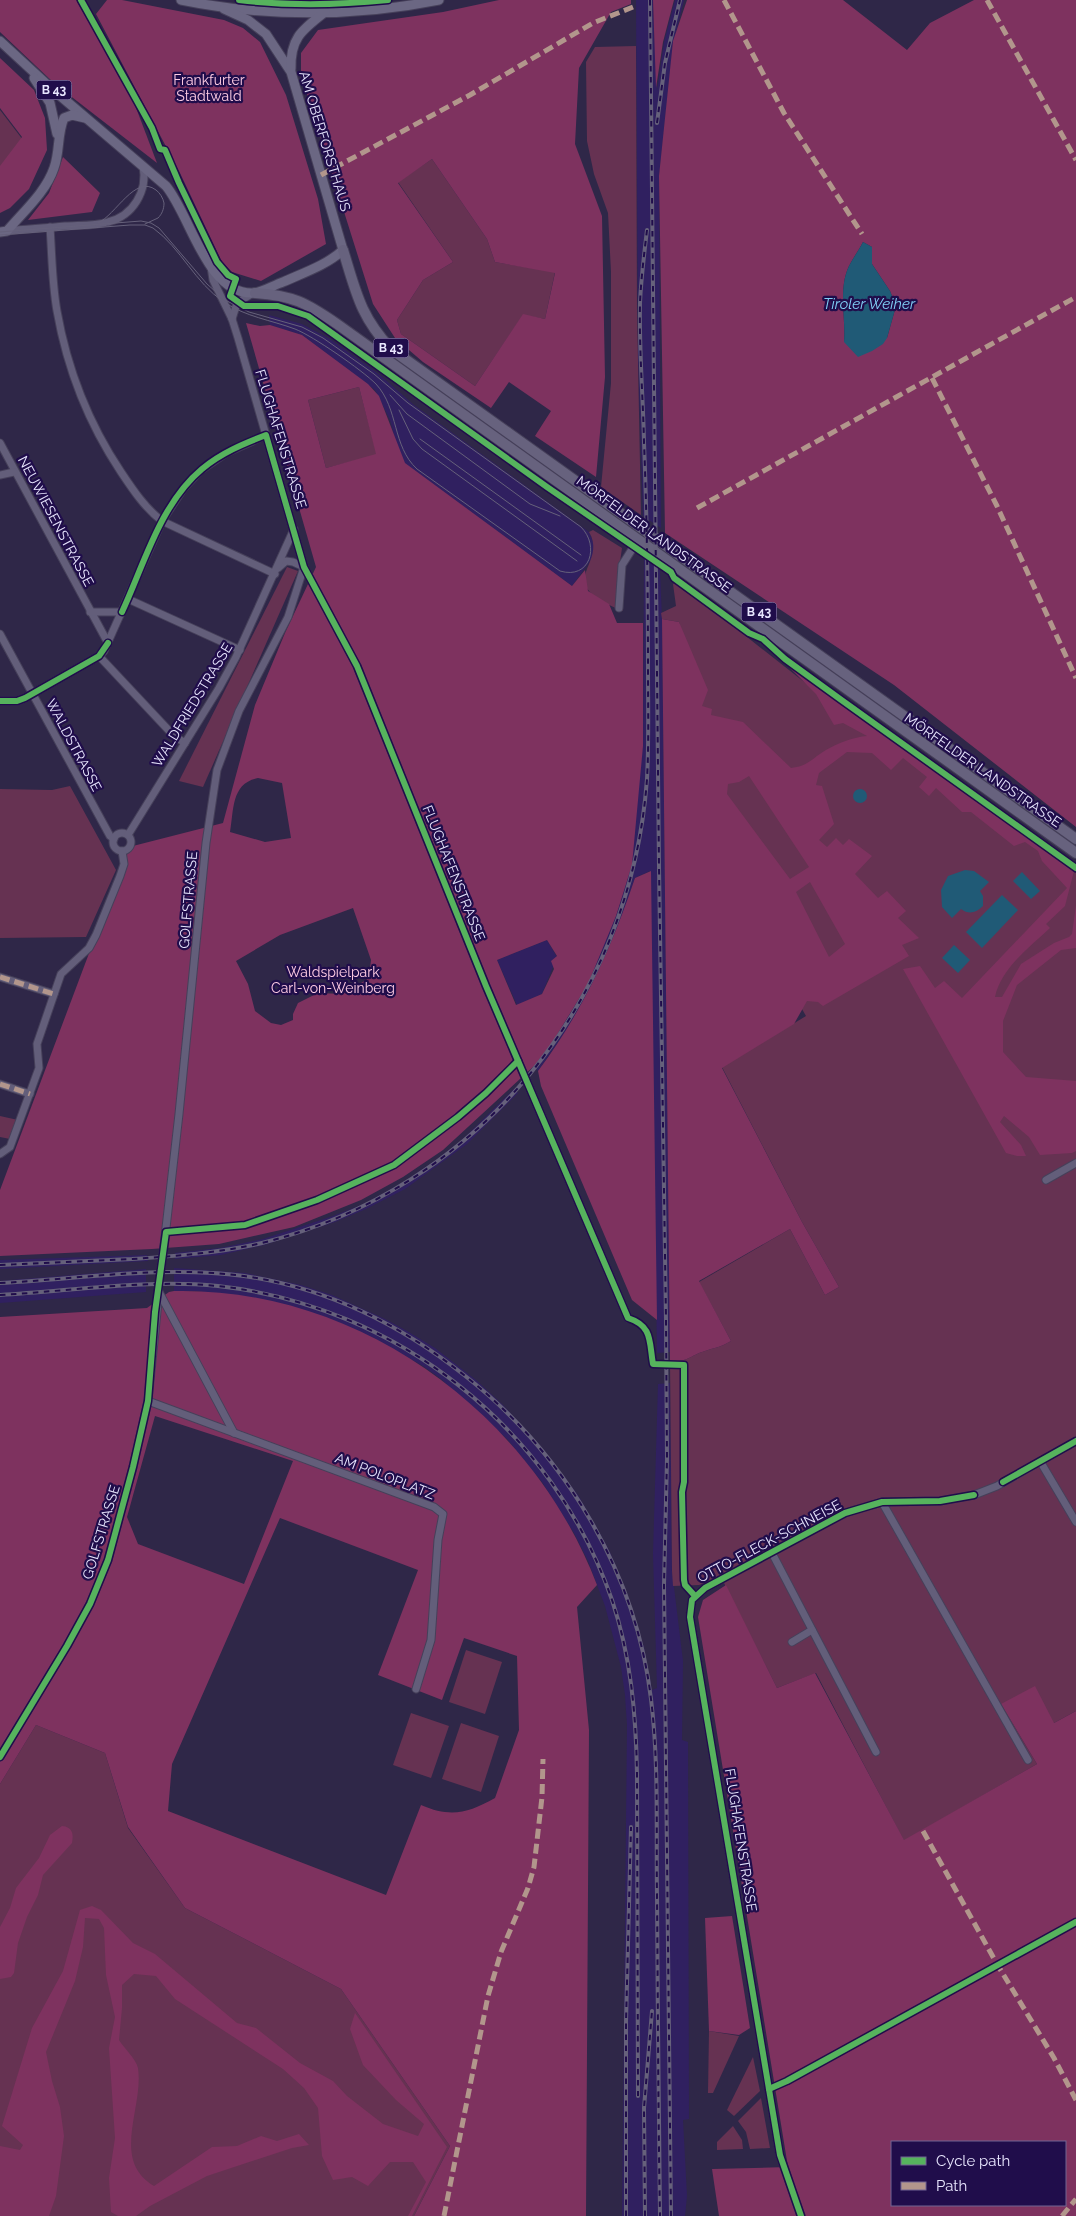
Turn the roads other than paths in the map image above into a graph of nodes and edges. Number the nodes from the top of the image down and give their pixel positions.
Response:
1 (181, 0) edge
2 (439, 0) edge
3 (224, 9) junction
4 (325, 12) junction
5 (0, 41) edge
6 (21, 60) junction
7 (291, 72) junction
8 (87, 119) junction
9 (58, 141) junction
10 (143, 165) junction
11 (50, 227) junction
12 (4, 231) edge
13 (344, 250) junction
14 (211, 267) junction
15 (254, 293) junction
16 (232, 319) junction
17 (266, 436) junction
18 (0, 443) edge
19 (14, 472) junction
20 (0, 474) edge
21 (162, 521) junction
22 (294, 528) junction
23 (638, 540) junction
24 (304, 567) junction
25 (276, 572) junction
26 (128, 599) junction
27 (619, 608) dead end
28 (90, 612) junction
29 (122, 612) junction
30 (0, 634) edge
31 (108, 643) junction
32 (240, 650) junction
33 (99, 656) junction
34 (32, 693) junction
35 (0, 701) edge
36 (185, 744) junction
37 (128, 835) junction
38 (1074, 837) edge
39 (114, 839) junction
40 (122, 851) junction
41 (1076, 853) edge
42 (0, 977) edge
43 (54, 994) junction
44 (0, 1084) edge
45 (30, 1094) junction
46 (0, 1154) edge
47 (1076, 1163) edge
48 (1046, 1180) dead end
49 (161, 1268) tunnel mouth
50 (628, 1318) dead end
51 (148, 1401) junction
52 (234, 1433) junction
53 (1076, 1441) edge
54 (1040, 1461) junction
55 (882, 1502) junction
56 (1076, 1522) edge
57 (772, 1553) junction
58 (695, 1596) joint
59 (812, 1630) junction
60 (792, 1642) dead end
61 (416, 1689) dead end
62 (876, 1752) dead end
63 (0, 1757) edge
64 (1028, 1760) dead end
65 (801, 2216) edge

1 - 3 main road, B 43
2 - 4 main road
3 - 4 main road
3 - 7 main road, AM OBERFORSTHAUS / B 43
4 - 7 main road
5 - 6 main road, B 43
6 - 8 main road, B 43
6 - 9 main road
7 - 13 main road, AM OBERFORSTHAUS / B 43
8 - 9 main road
8 - 10 main road, B 43
9 - 12 main road
10 - 11 street
10 - 14 main road, B 43
11 - 12 street
11 - 21 street
13 - 15 main road
13 - 38 highway, MÖRFELDER LANDSTRASSE / B 43
14 - 15 main road, B 43
14 - 16 street, FLUGHAFENSTRASSE
15 - 16 street
15 - 23 highway, MÖRFELDER LANDSTRASSE / B 43
16 - 17 street, FLUGHAFENSTRASSE
17 - 21 street
17 - 22 street, FLUGHAFENSTRASSE
18 - 19 street, NEUWIESENSTRASSE
19 - 20 street
19 - 28 street, NEUWIESENSTRASSE
21 - 25 street
21 - 26 street
22 - 24 street, FLUGHAFENSTRASSE
22 - 25 street, WALDFRIEDSTRASSE
23 - 27 street
23 - 41 highway, MÖRFELDER LANDSTRASSE / B 43
24 - 25 street
24 - 49 street, GOLFSTRASSE
24 - 50 street, FLUGHAFENSTRASSE
25 - 32 street, WALDFRIEDSTRASSE
26 - 29 street
26 - 32 street
28 - 29 street
28 - 31 street, NEUWIESENSTRASSE
29 - 31 street
30 - 34 street, WALDSTRASSE
31 - 33 street
32 - 36 street, WALDFRIEDSTRASSE
33 - 34 street
33 - 36 street
34 - 35 street
34 - 39 street, WALDSTRASSE
36 - 37 street, WALDFRIEDSTRASSE
37 - 39 street
37 - 40 street, WALDFRIEDSTRASSE
39 - 40 street
40 - 43 street, WALDFRIEDSTRASSE
42 - 43 street
43 - 45 street, WALDFRIEDSTRASSE
44 - 45 street
45 - 46 street, WALDFRIEDSTRASSE
47 - 48 street
51 - 52 street, AM POLOPLATZ
51 - 52 street, GOLFSTRASSE
51 - 63 street, GOLFSTRASSE
52 - 61 street, AM POLOPLATZ
53 - 54 street, OTTO-FLECK-SCHNEISE
54 - 55 street, OTTO-FLECK-SCHNEISE
54 - 56 street
55 - 57 street, OTTO-FLECK-SCHNEISE
55 - 64 street
57 - 58 street, OTTO-FLECK-SCHNEISE
57 - 59 street, OTTO-FLECK-SCHNEISE
58 - 65 street, FLUGHAFENSTRASSE
59 - 60 street
59 - 62 street, OTTO-FLECK-SCHNEISE

